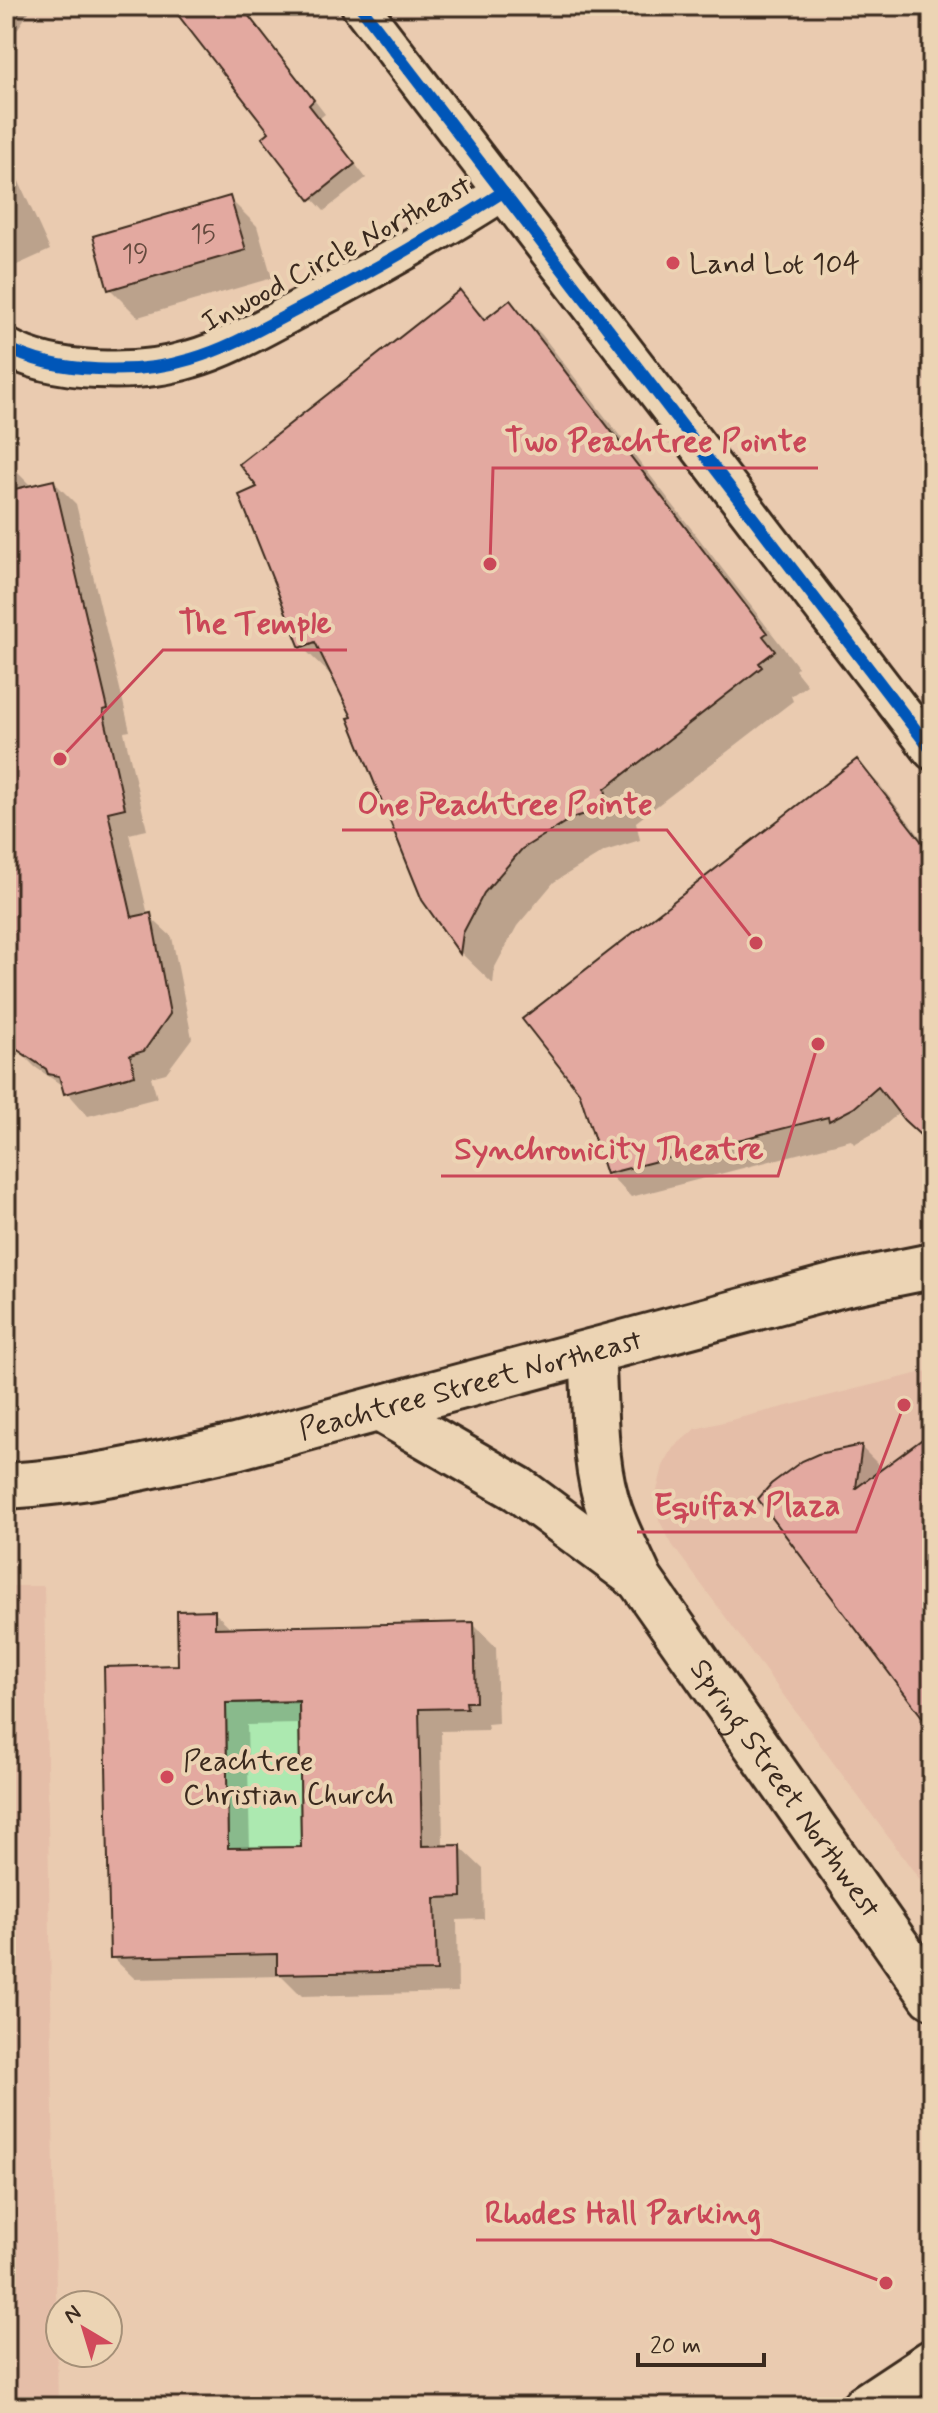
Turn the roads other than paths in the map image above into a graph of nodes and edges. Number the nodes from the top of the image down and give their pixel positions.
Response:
1 (360, 6) edge
2 (503, 192) junction
3 (6, 347) edge
4 (932, 751) edge
5 (932, 1266) edge
6 (592, 1352) junction
7 (381, 1410) junction
8 (6, 1486) edge
9 (640, 1580) junction
10 (932, 1996) edge
11 (932, 2362) edge
12 (932, 2393) edge
13 (864, 2407) edge
14 (902, 2407) edge

1 - 2 street
2 - 3 street, Inwood Circle Northeast
2 - 4 street
5 - 6 main road, Peachtree Street Northeast
6 - 7 main road, Peachtree Street Northeast
6 - 9 main road, Spring Street Northwest
7 - 8 main road, Peachtree Street Northeast
7 - 9 main road, Spring Street Northwest
9 - 10 main road, Spring Street Northwest
11 - 13 main road
12 - 14 main road

